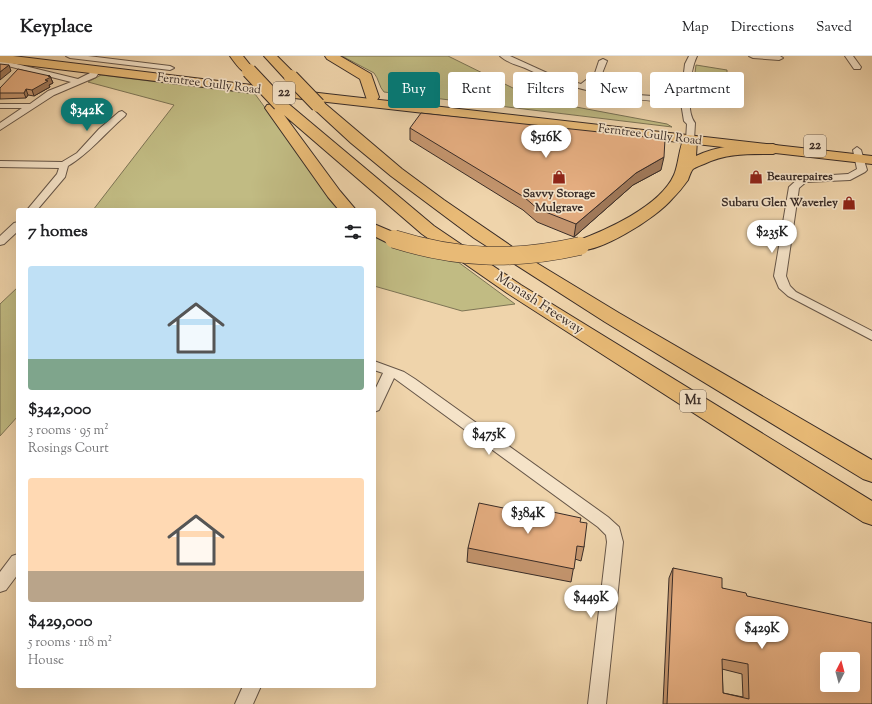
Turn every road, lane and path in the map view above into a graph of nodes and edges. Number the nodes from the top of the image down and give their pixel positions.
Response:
1 (36, 56) edge
2 (70, 56) edge
3 (236, 56) edge
4 (270, 56) edge
5 (332, 56) edge
6 (504, 56) edge
7 (693, 56) edge
8 (754, 56) edge
9 (848, 56) edge
10 (779, 58) dead end
11 (6, 59) edge
12 (80, 60) junction
13 (603, 61) dead end
14 (857, 67) dead end
15 (100, 68) junction
16 (170, 68) dead end
17 (688, 72) edge
18 (77, 81) junction
19 (583, 87) junction
20 (372, 96) junction
21 (650, 98) edge
22 (274, 103) junction
23 (0, 106) edge
24 (30, 106) junction
25 (685, 108) edge
26 (122, 114) dead end
27 (0, 128) edge
28 (687, 132) junction
29 (773, 149) junction
30 (865, 155) edge
31 (0, 164) edge
32 (64, 165) junction
33 (685, 167) junction
34 (34, 208) edge
35 (346, 208) edge
36 (16, 227) edge
37 (376, 230) edge
38 (0, 242) edge
39 (872, 336) edge
40 (376, 366) edge
41 (390, 372) junction
42 (376, 403) edge
43 (872, 472) edge
44 (872, 514) edge
45 (16, 564) edge
46 (0, 585) edge
47 (251, 688) edge
48 (244, 704) edge
49 (597, 704) edge

1 - 12 main road, Ferntree Gully Road / 22
2 - 12 street
3 - 22 highway, Monash Freeway / M1, bridge
4 - 43 highway, Monash Freeway / M1, bridge
5 - 20 highway
6 - 19 street
7 - 17 street
8 - 10 street
9 - 14 street
11 - 15 main road, Ferntree Gully Road / 22
11 - 18 street, Ferntree Gully Road
12 - 15 main road, Ferntree Gully Road / 22
12 - 16 street
13 - 19 street
15 - 18 street
15 - 20 main road, Ferntree Gully Road / 22
15 - 28 main road, Ferntree Gully Road / 22
18 - 24 street
19 - 21 street
20 - 28 main road, Ferntree Gully Road / 22
22 - 35 highway
22 - 44 highway, Monash Freeway / M1
23 - 24 street
24 - 27 street
25 - 28 street
26 - 32 street
28 - 29 main road, Ferntree Gully Road / 22
28 - 30 main road, Ferntree Gully Road / 22
28 - 33 highway
29 - 30 main road, Ferntree Gully Road / 22
29 - 33 highway
30 - 39 street
31 - 32 street
32 - 34 street
33 - 37 highway, bridge
36 - 38 street
40 - 41 street
41 - 42 street
41 - 49 street
45 - 46 street
47 - 48 street

